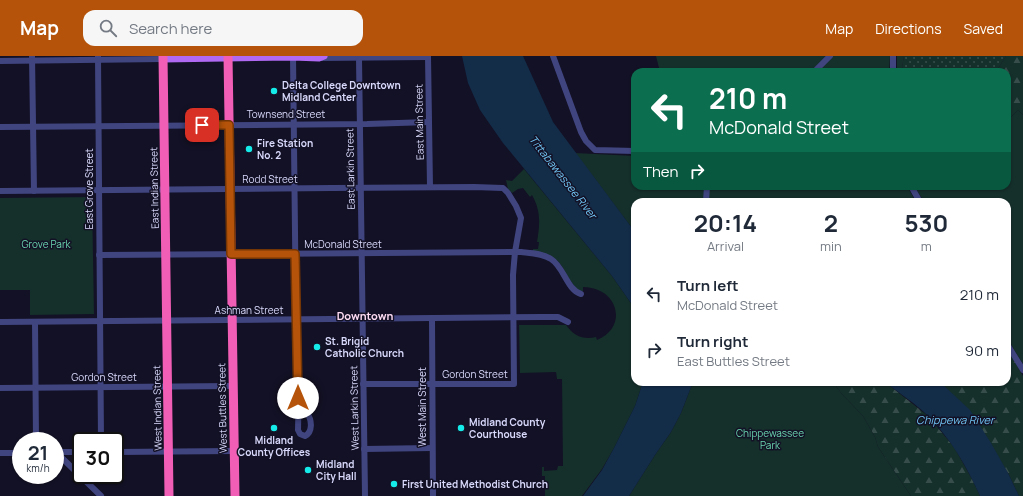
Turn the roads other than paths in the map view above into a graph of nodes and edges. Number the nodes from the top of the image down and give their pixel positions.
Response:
1 (293, 56) edge
2 (428, 56) edge
3 (553, 56) edge
4 (830, 56) edge
5 (893, 56) edge
6 (228, 57) edge
7 (321, 57) edge
8 (32, 58) edge
9 (98, 58) edge
10 (163, 58) edge
11 (359, 58) junction
12 (0, 61) edge
13 (818, 68) edge
14 (893, 68) edge
15 (429, 122) junction
16 (294, 124) junction
17 (360, 124) junction
18 (164, 125) junction
19 (229, 125) junction
20 (0, 126) edge
21 (33, 126) junction
22 (99, 126) junction
23 (631, 151) edge
24 (430, 187) junction
25 (361, 188) junction
26 (230, 189) junction
27 (295, 189) junction
28 (99, 190) junction
29 (165, 190) junction
30 (0, 191) edge
31 (34, 191) junction
32 (515, 252) junction
33 (166, 254) junction
34 (231, 254) junction
35 (295, 254) junction
36 (362, 254) junction
37 (99, 256) junction
38 (581, 294) dead end
39 (432, 318) junction
40 (513, 318) junction
41 (362, 319) junction
42 (166, 320) junction
43 (232, 320) junction
44 (296, 320) junction
45 (100, 321) junction
46 (0, 322) edge
47 (35, 322) junction
48 (568, 322) dead end
49 (1011, 350) edge
50 (1023, 370) edge
51 (363, 384) junction
52 (432, 384) junction
53 (233, 386) junction
54 (101, 387) junction
55 (167, 387) junction
56 (0, 388) edge
57 (36, 388) junction
58 (298, 412) dead end
59 (36, 432) edge
60 (101, 432) edge
61 (432, 448) junction
62 (364, 449) junction
63 (234, 451) junction
64 (124, 452) edge
65 (168, 452) junction
66 (0, 453) edge
67 (12, 453) edge
68 (64, 460) edge
69 (101, 496) edge
70 (168, 496) edge
71 (235, 496) edge
72 (365, 496) edge
73 (433, 496) edge

1 - 6 main road
1 - 7 main road
1 - 16 street
2 - 11 street
2 - 15 street, East Main Street
3 - 23 street
4 - 13 street
5 - 14 street
6 - 10 main road
6 - 19 highway, West Buttles Street
7 - 11 street
8 - 9 street
8 - 12 street
8 - 21 street
9 - 10 street
9 - 22 street, East Grove Street
10 - 18 highway, East Indian Street
11 - 17 street, East Larkin Street
15 - 17 street, Townsend Street
15 - 24 street, East Main Street
16 - 17 street, Townsend Street
16 - 19 street, Townsend Street
16 - 27 street
17 - 25 street, East Larkin Street
18 - 19 street, Townsend Street
18 - 22 street, Townsend Street
18 - 29 highway, East Indian Street
19 - 26 highway, West Buttles Street
20 - 21 street, Townsend Street
21 - 22 street, Townsend Street
21 - 31 street
22 - 28 street, East Grove Street
24 - 25 street, Rodd Street
24 - 32 street, Rodd Street
25 - 27 street, Rodd Street
25 - 36 street, East Larkin Street
26 - 27 street, Rodd Street
26 - 29 street, Rodd Street
26 - 34 highway, West Buttles Street
27 - 35 street
28 - 29 street, Rodd Street
28 - 31 street, Rodd Street
28 - 37 street, East Grove Street
29 - 33 highway, East Indian Street
30 - 31 street, Rodd Street
32 - 36 street, McDonald Street
32 - 38 street, McDonald Street
32 - 40 street
33 - 34 street, McDonald Street
33 - 37 street, McDonald Street
33 - 42 highway, East Indian Street
34 - 35 street, McDonald Street
34 - 43 highway, West Buttles Street
35 - 36 street, McDonald Street
35 - 44 street
36 - 41 street, East Larkin Street
37 - 45 street, East Grove Street
39 - 40 street, Ashman Street
39 - 41 street, Ashman Street
39 - 52 street, West Main Street
40 - 48 street, Ashman Street
40 - 52 street, Gordon Street
41 - 44 street, Ashman Street
41 - 51 street, West Larkin Street
42 - 43 street, Ashman Street
42 - 45 street, Ashman Street
42 - 55 highway, West Indian Street
43 - 44 street, Ashman Street
43 - 53 highway, West Buttles Street
44 - 58 street
45 - 47 street, Ashman Street
45 - 54 street, East Grove Street
46 - 47 street, Ashman Street
47 - 57 street
49 - 50 street
51 - 52 street, Gordon Street
51 - 62 street, West Larkin Street
52 - 61 street, West Main Street
53 - 55 street, Gordon Street
53 - 63 highway, West Buttles Street
54 - 55 street, Gordon Street
54 - 57 street, Gordon Street
54 - 60 street, East Grove Street
55 - 65 highway, West Indian Street
56 - 57 street, Gordon Street
57 - 59 street
61 - 62 street
61 - 73 street, West Main Street
62 - 72 street, West Larkin Street
63 - 65 street
63 - 71 highway, West Buttles Street
64 - 65 street
65 - 70 highway, West Indian Street
66 - 67 street
68 - 69 street

